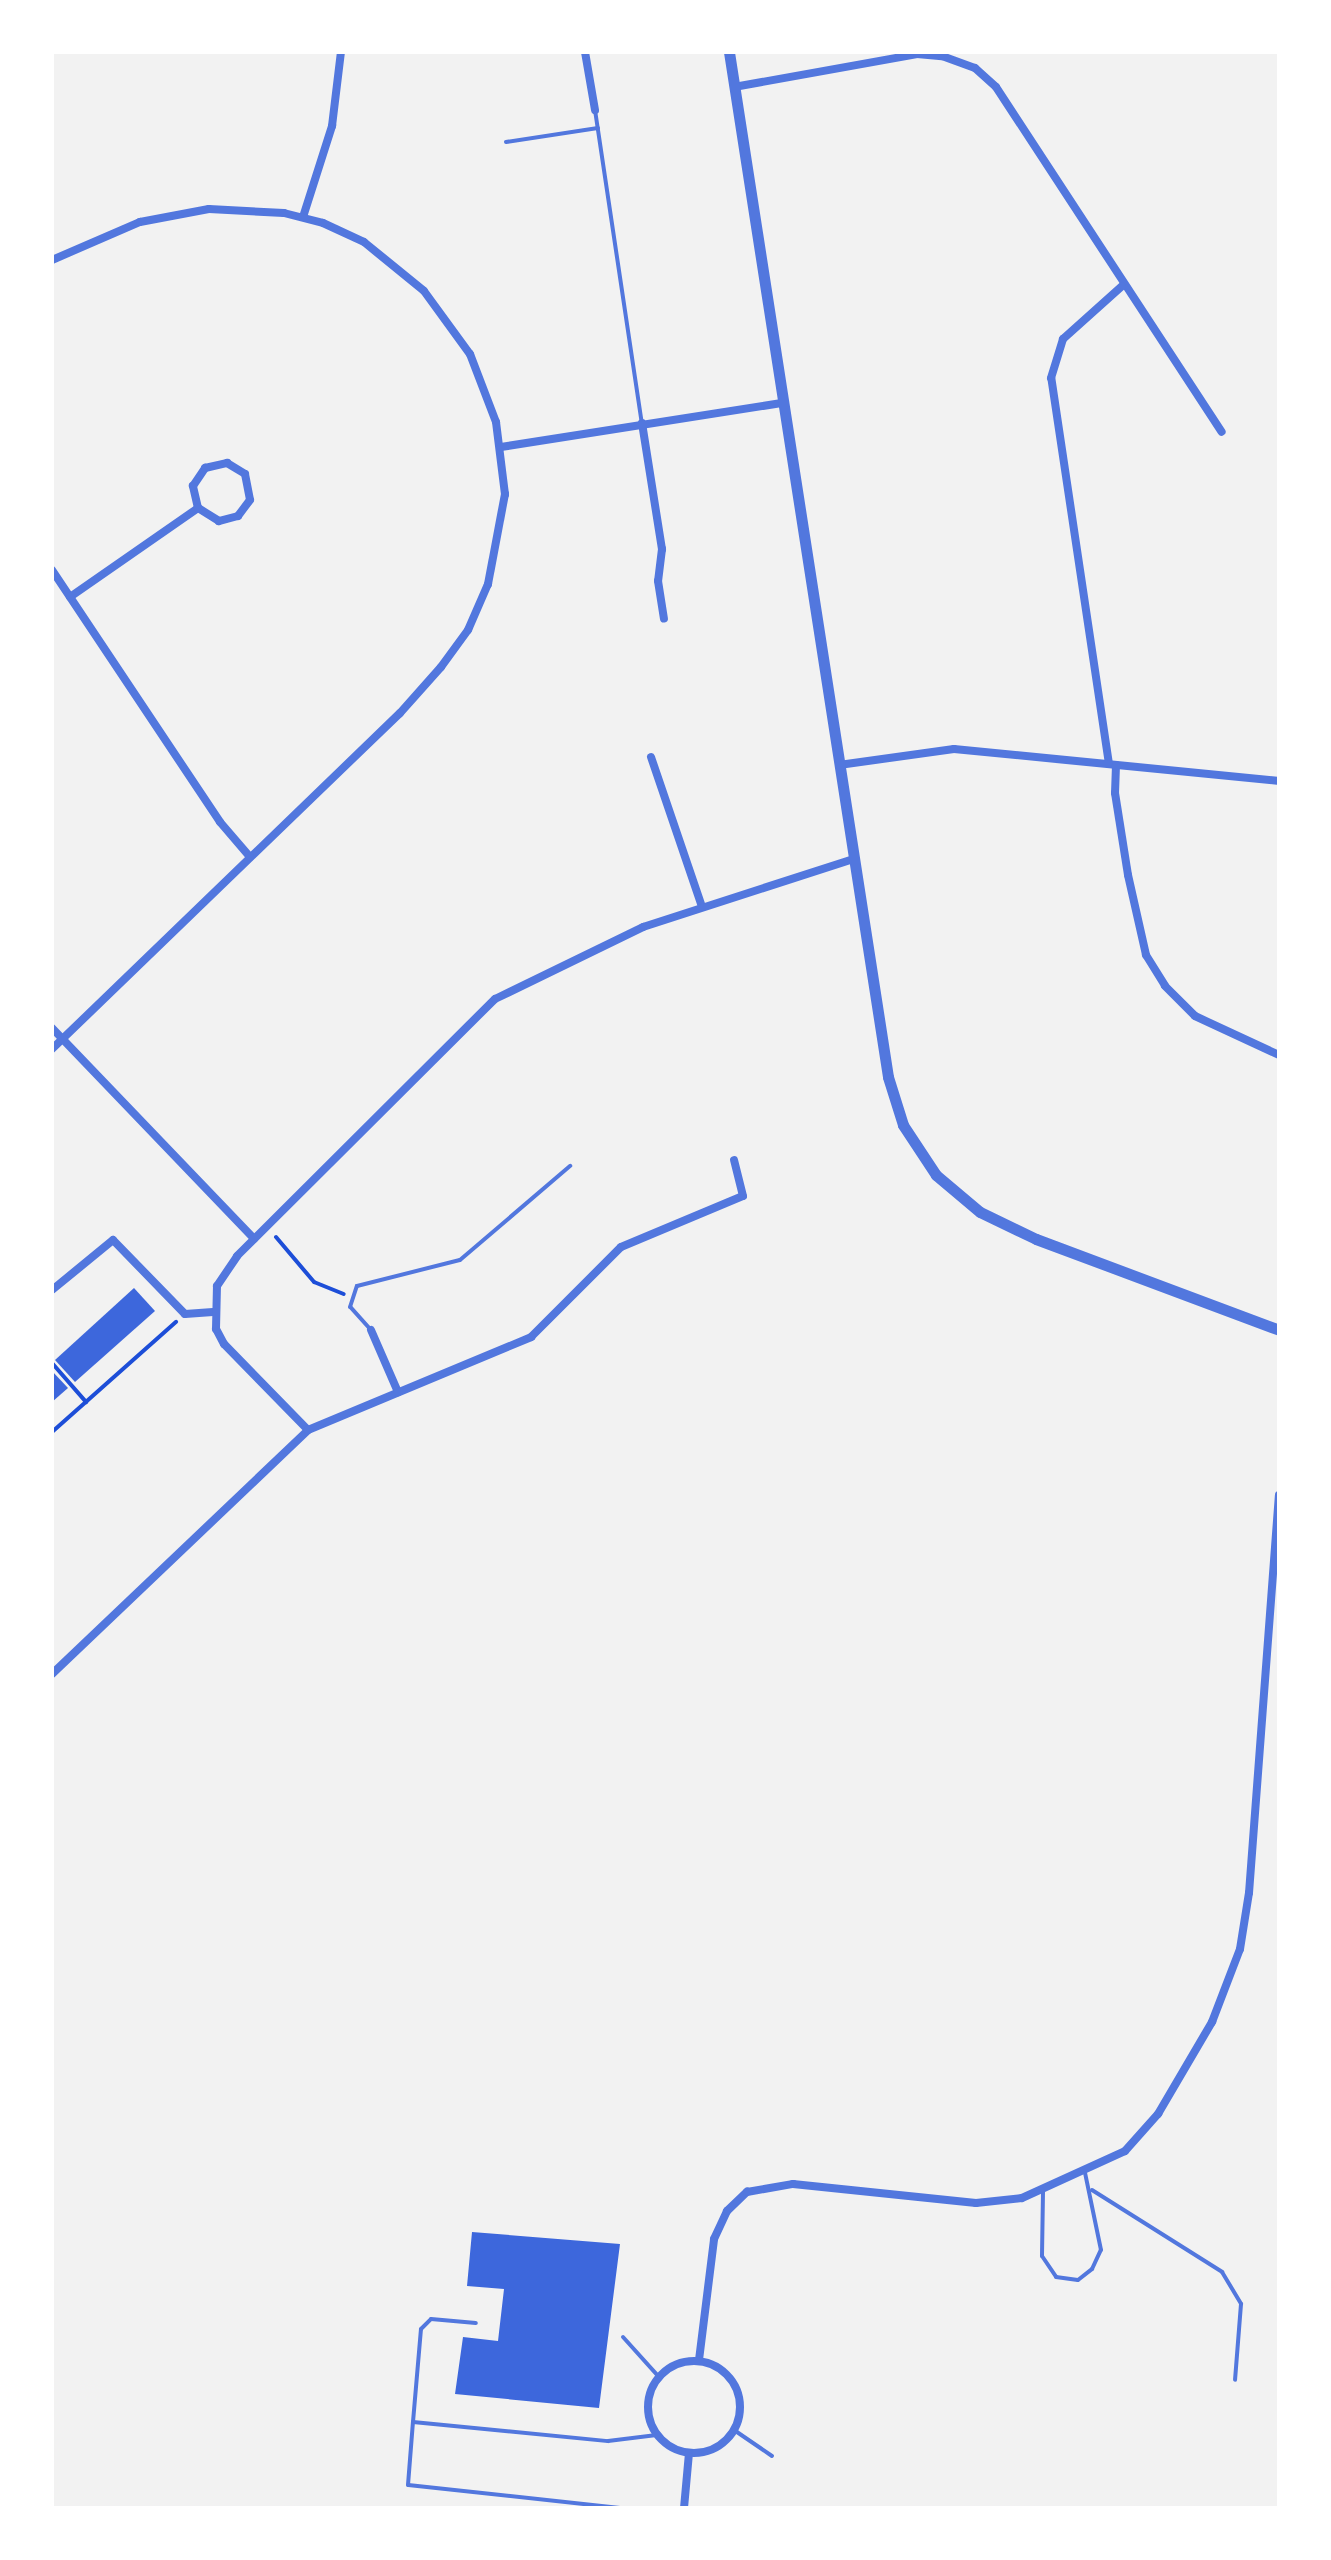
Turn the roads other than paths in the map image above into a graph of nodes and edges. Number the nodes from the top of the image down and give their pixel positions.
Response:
1 (341, 52) edge
2 (585, 52) edge
3 (729, 52) edge
4 (734, 87) junction
5 (595, 110) joint
6 (598, 128) junction
7 (506, 142) dead end
8 (303, 217) junction
9 (52, 260) edge
10 (1122, 286) junction
11 (782, 403) junction
12 (642, 423) junction
13 (1222, 432) dead end
14 (501, 447) junction
15 (198, 508) junction
16 (52, 570) edge
17 (70, 597) junction
18 (664, 619) dead end
19 (651, 757) dead end
20 (1112, 764) junction
21 (839, 765) junction
22 (1279, 781) edge
23 (250, 857) junction
24 (854, 859) junction
25 (702, 907) junction
26 (52, 1028) edge
27 (61, 1041) junction
28 (52, 1049) edge
29 (1279, 1055) edge
30 (734, 1160) dead end
31 (570, 1166) dead end
32 (254, 1239) junction
33 (52, 1290) edge
34 (213, 1312) junction
35 (371, 1330) joint
36 (1279, 1330) edge
37 (398, 1392) junction
38 (308, 1430) junction
39 (1279, 1495) edge
40 (52, 1674) edge
41 (1085, 2173) junction
42 (1092, 2190) junction
43 (1043, 2192) junction
44 (476, 2323) dead end
45 (623, 2337) dead end
46 (699, 2360) junction
47 (659, 2377) junction
48 (1235, 2380) dead end
49 (413, 2422) junction
50 (734, 2430) junction
51 (657, 2435) junction
52 (689, 2453) junction
53 (772, 2456) dead end
54 (687, 2507) edge
55 (620, 2508) edge

1 - 8 street
2 - 5 street
3 - 4 street
4 - 10 street
4 - 11 street
5 - 6 lane
6 - 7 lane
6 - 12 lane
8 - 9 street
8 - 14 street
10 - 13 street
10 - 20 street
11 - 12 street
11 - 21 street
12 - 14 street
12 - 18 street
14 - 23 street
15 - 15 street
15 - 17 street
16 - 17 street
17 - 23 street
19 - 25 street
20 - 21 street
20 - 22 street
20 - 29 street
21 - 24 street
23 - 27 street
24 - 25 street
24 - 36 street
25 - 32 street
26 - 27 street
27 - 28 street
27 - 32 street
30 - 37 street
31 - 35 lane
32 - 34 street
33 - 34 street
34 - 38 street
35 - 37 street
37 - 38 street
38 - 40 street
39 - 41 street
41 - 42 lane
41 - 43 street
42 - 43 lane
42 - 48 lane
43 - 46 street
44 - 49 lane
45 - 47 lane
46 - 47 street
46 - 50 street
47 - 51 street
49 - 51 lane
49 - 55 lane
50 - 52 street
50 - 53 lane
51 - 52 street
52 - 54 street

